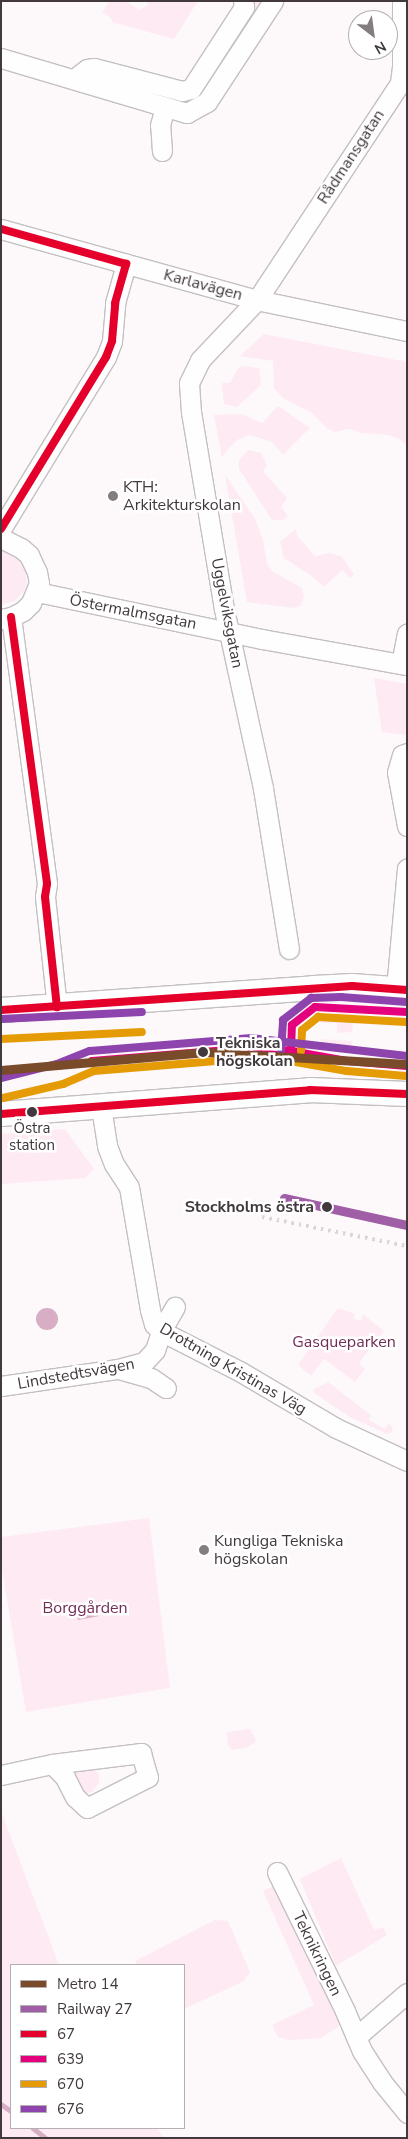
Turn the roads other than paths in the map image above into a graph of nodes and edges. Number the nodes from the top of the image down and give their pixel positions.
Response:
1 (243, 1) edge
2 (273, 1) edge
3 (402, 1) edge
4 (1, 58) edge
5 (405, 66) edge
6 (77, 79) junction
7 (165, 108) junction
8 (162, 151) dead end
9 (1, 229) edge
10 (126, 264) junction
11 (257, 300) junction
12 (407, 331) edge
13 (1, 529) edge
14 (1, 538) edge
15 (36, 592) junction
16 (6, 618) edge
17 (229, 632) junction
18 (407, 634) edge
19 (404, 664) edge
20 (404, 754) edge
21 (407, 826) edge
22 (407, 868) edge
23 (289, 949) dead end
24 (401, 989) edge
25 (57, 1007) junction
26 (1, 1010) edge
27 (407, 1094) edge
28 (101, 1107) junction
29 (1, 1114) edge
30 (175, 1307) dead end
31 (161, 1331) junction
32 (118, 1369) junction
33 (163, 1375) junction
34 (1, 1386) edge
35 (407, 1461) edge
36 (52, 1764) junction
37 (1, 1775) edge
38 (277, 1872) dead end
39 (407, 1993) edge
40 (356, 2037) junction
41 (407, 2113) edge

1 - 6 street
2 - 7 street
3 - 5 street, Rådmansgatan
4 - 6 street
5 - 11 street, Rådmansgatan
6 - 7 street
7 - 8 street
9 - 10 street, Karlavägen
10 - 11 street, Karlavägen
10 - 13 street
11 - 12 street, Karlavägen
11 - 17 street, Uggelviksgatan
14 - 15 street
15 - 16 street
15 - 17 street, Östermalmsgatan
16 - 25 street
17 - 19 street, Östermalmsgatan
17 - 23 street, Uggelviksgatan
18 - 19 street
20 - 21 street
22 - 24 street
24 - 25 main road
25 - 26 main road
27 - 28 main road
28 - 29 main road
28 - 31 street, Drottning Kristinas Väg
30 - 31 street, Lindstedtsvägen
31 - 33 street, Lindstedtsvägen
31 - 35 street, Drottning Kristinas Väg
32 - 33 street
32 - 33 street, Lindstedtsvägen
32 - 34 street, Lindstedtsvägen
36 - 36 street
36 - 37 street
38 - 40 street, Teknikringen
39 - 40 street
40 - 41 street, Teknikringen

